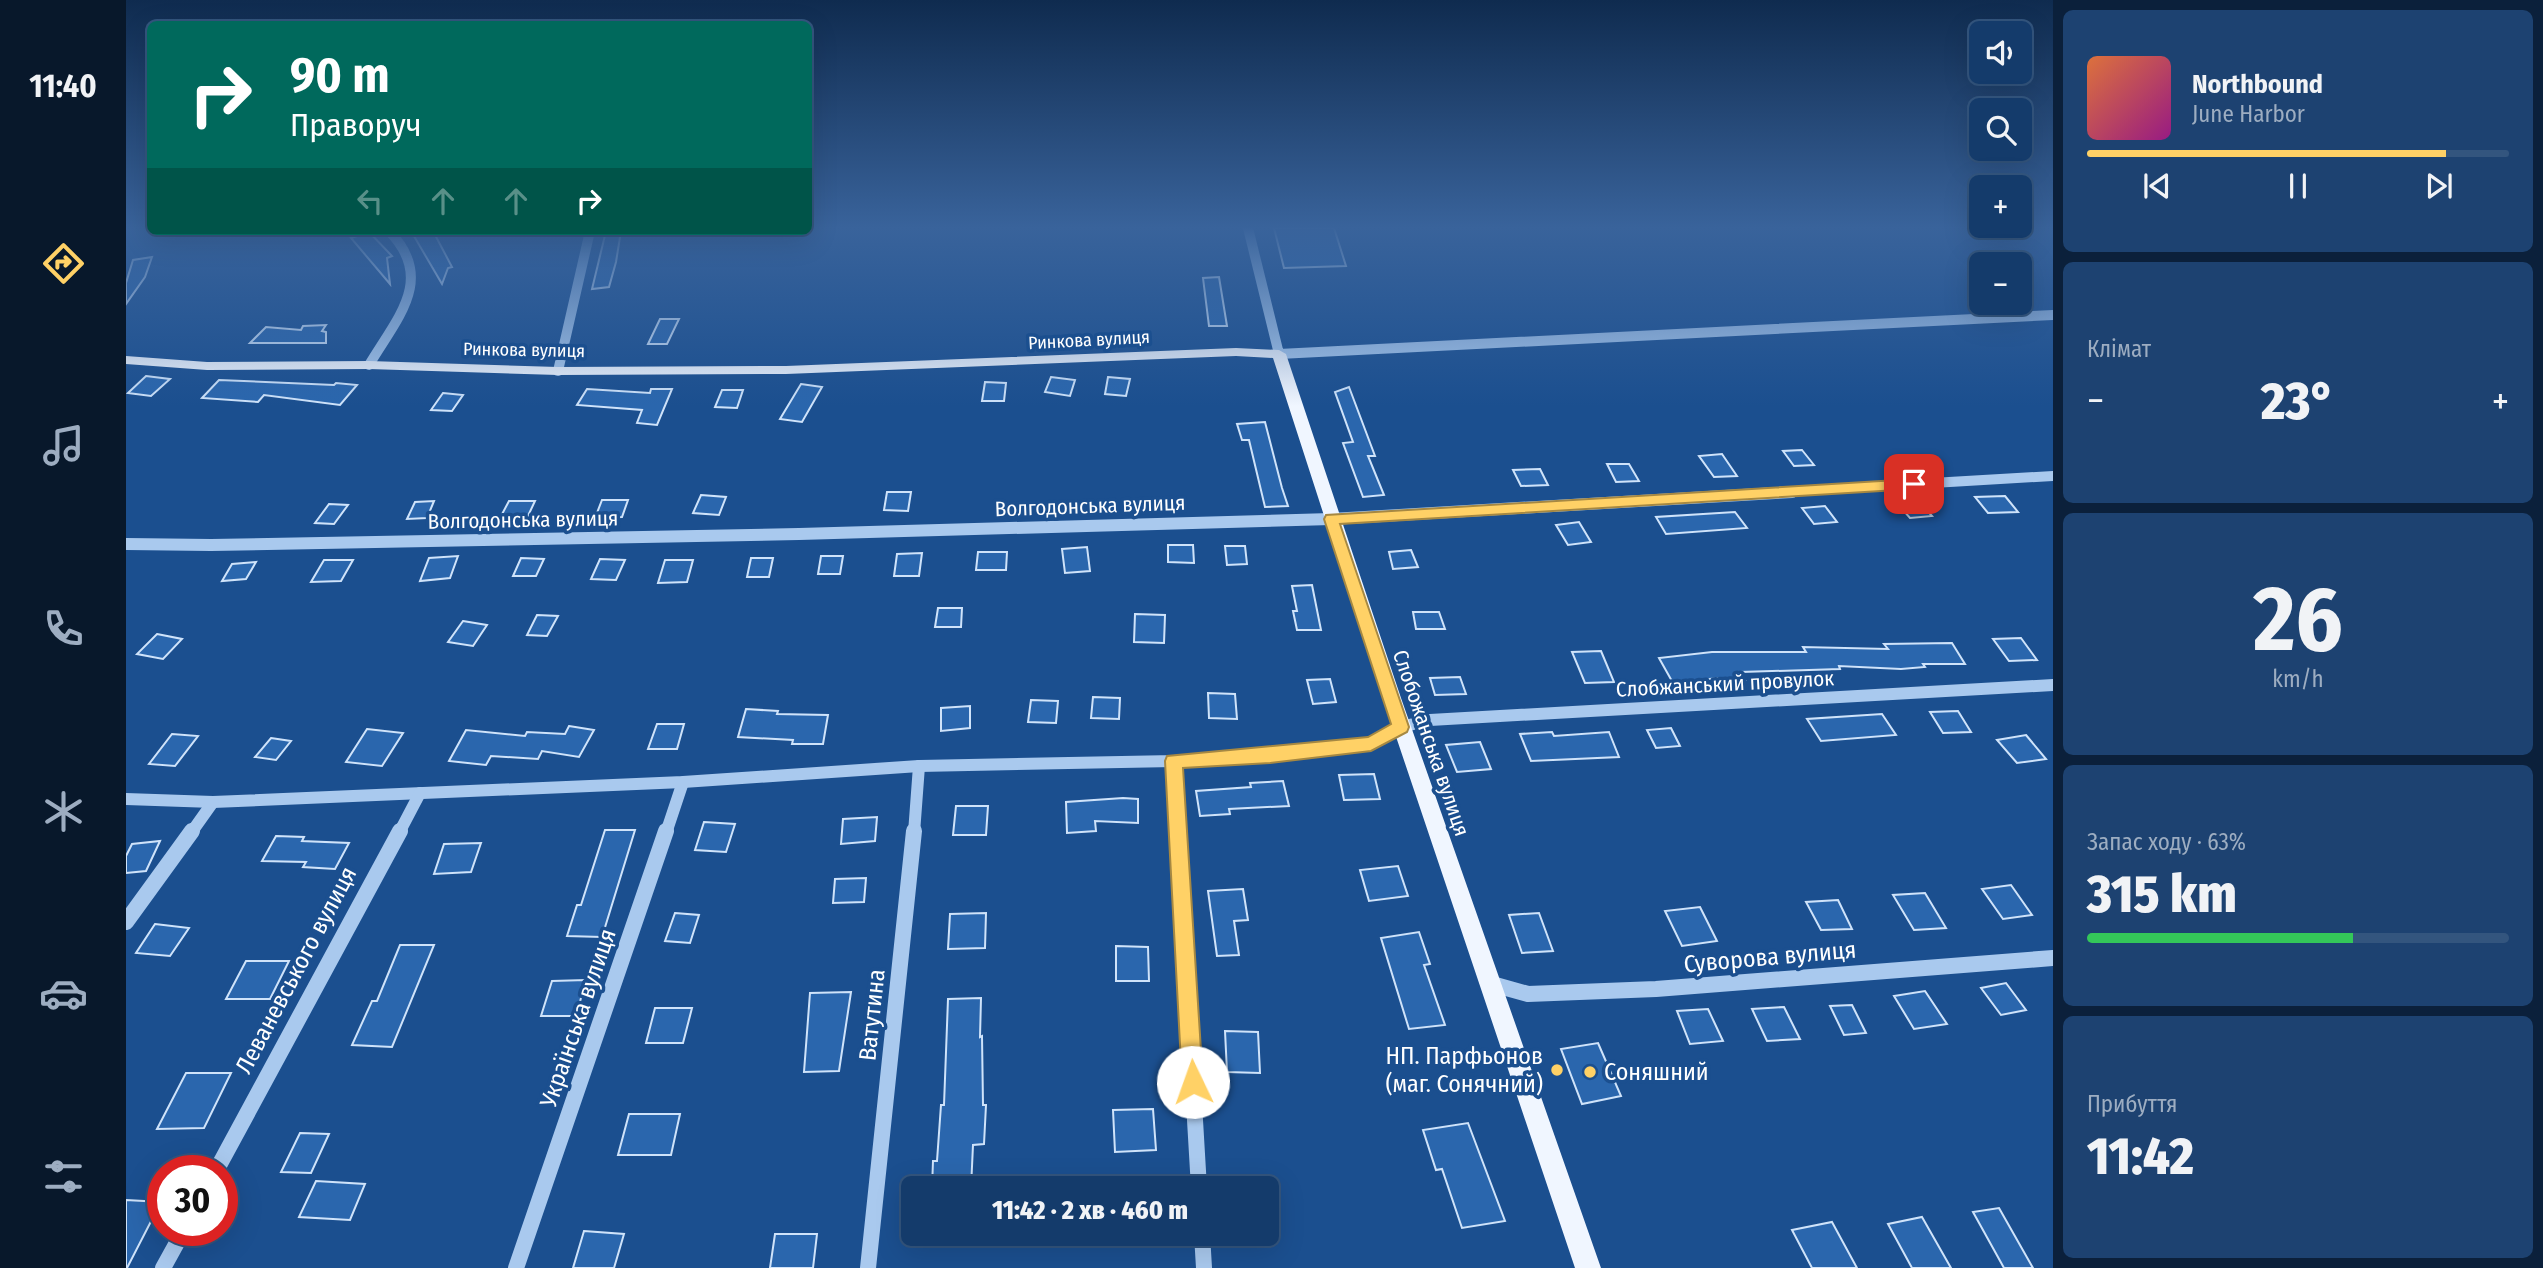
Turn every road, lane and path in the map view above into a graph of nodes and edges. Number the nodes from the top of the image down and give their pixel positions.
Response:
1 (409, 287) edge
2 (577, 287) edge
3 (1263, 287) edge
4 (2053, 316) edge
5 (1279, 354) junction
6 (126, 360) edge
7 (369, 365) junction
8 (558, 371) junction
9 (2053, 476) edge
10 (1331, 519) junction
11 (126, 544) edge
12 (2053, 685) edge
13 (1401, 727) junction
14 (1174, 761) junction
15 (919, 766) junction
16 (683, 782) junction
17 (420, 793) junction
18 (126, 799) edge
19 (213, 802) junction
20 (126, 922) edge
21 (2053, 958) edge
22 (1492, 984) junction
23 (225, 1155) edge
24 (1198, 1176) edge
25 (175, 1246) edge
26 (1203, 1246) edge
27 (163, 1268) edge
28 (516, 1268) edge
29 (868, 1268) edge
30 (1204, 1268) edge
31 (1588, 1268) edge

1 - 7 street
2 - 8 street
3 - 5 street, Слобожанська вулиця
4 - 5 street, Ринкова вулиця
5 - 8 main road, Ринкова вулиця
5 - 10 main road, Слобожанська вулиця
6 - 7 main road, Ринкова вулиця
7 - 8 main road, Ринкова вулиця
9 - 10 street, Волгодонська вулиця
10 - 11 street, Волгодонська вулиця
10 - 13 main road, Слобожанська вулиця
12 - 13 street, Слобжанський провулок
13 - 14 street, Слобжанський провулок
13 - 22 main road, Слобожанська вулиця
14 - 15 street, Слобжанський провулок
14 - 24 street
15 - 16 street, Слобжанський провулок
15 - 29 street, Ватутина
16 - 17 street, Слобжанський провулок
16 - 28 street, Українська вулиця
17 - 19 street, Слобжанський провулок
17 - 23 street, Леваневського вулиця
18 - 19 street, Слобжанський провулок
19 - 20 street
21 - 22 street, Суворова вулиця
22 - 31 main road, Слобожанська вулиця
25 - 27 street
26 - 30 street

